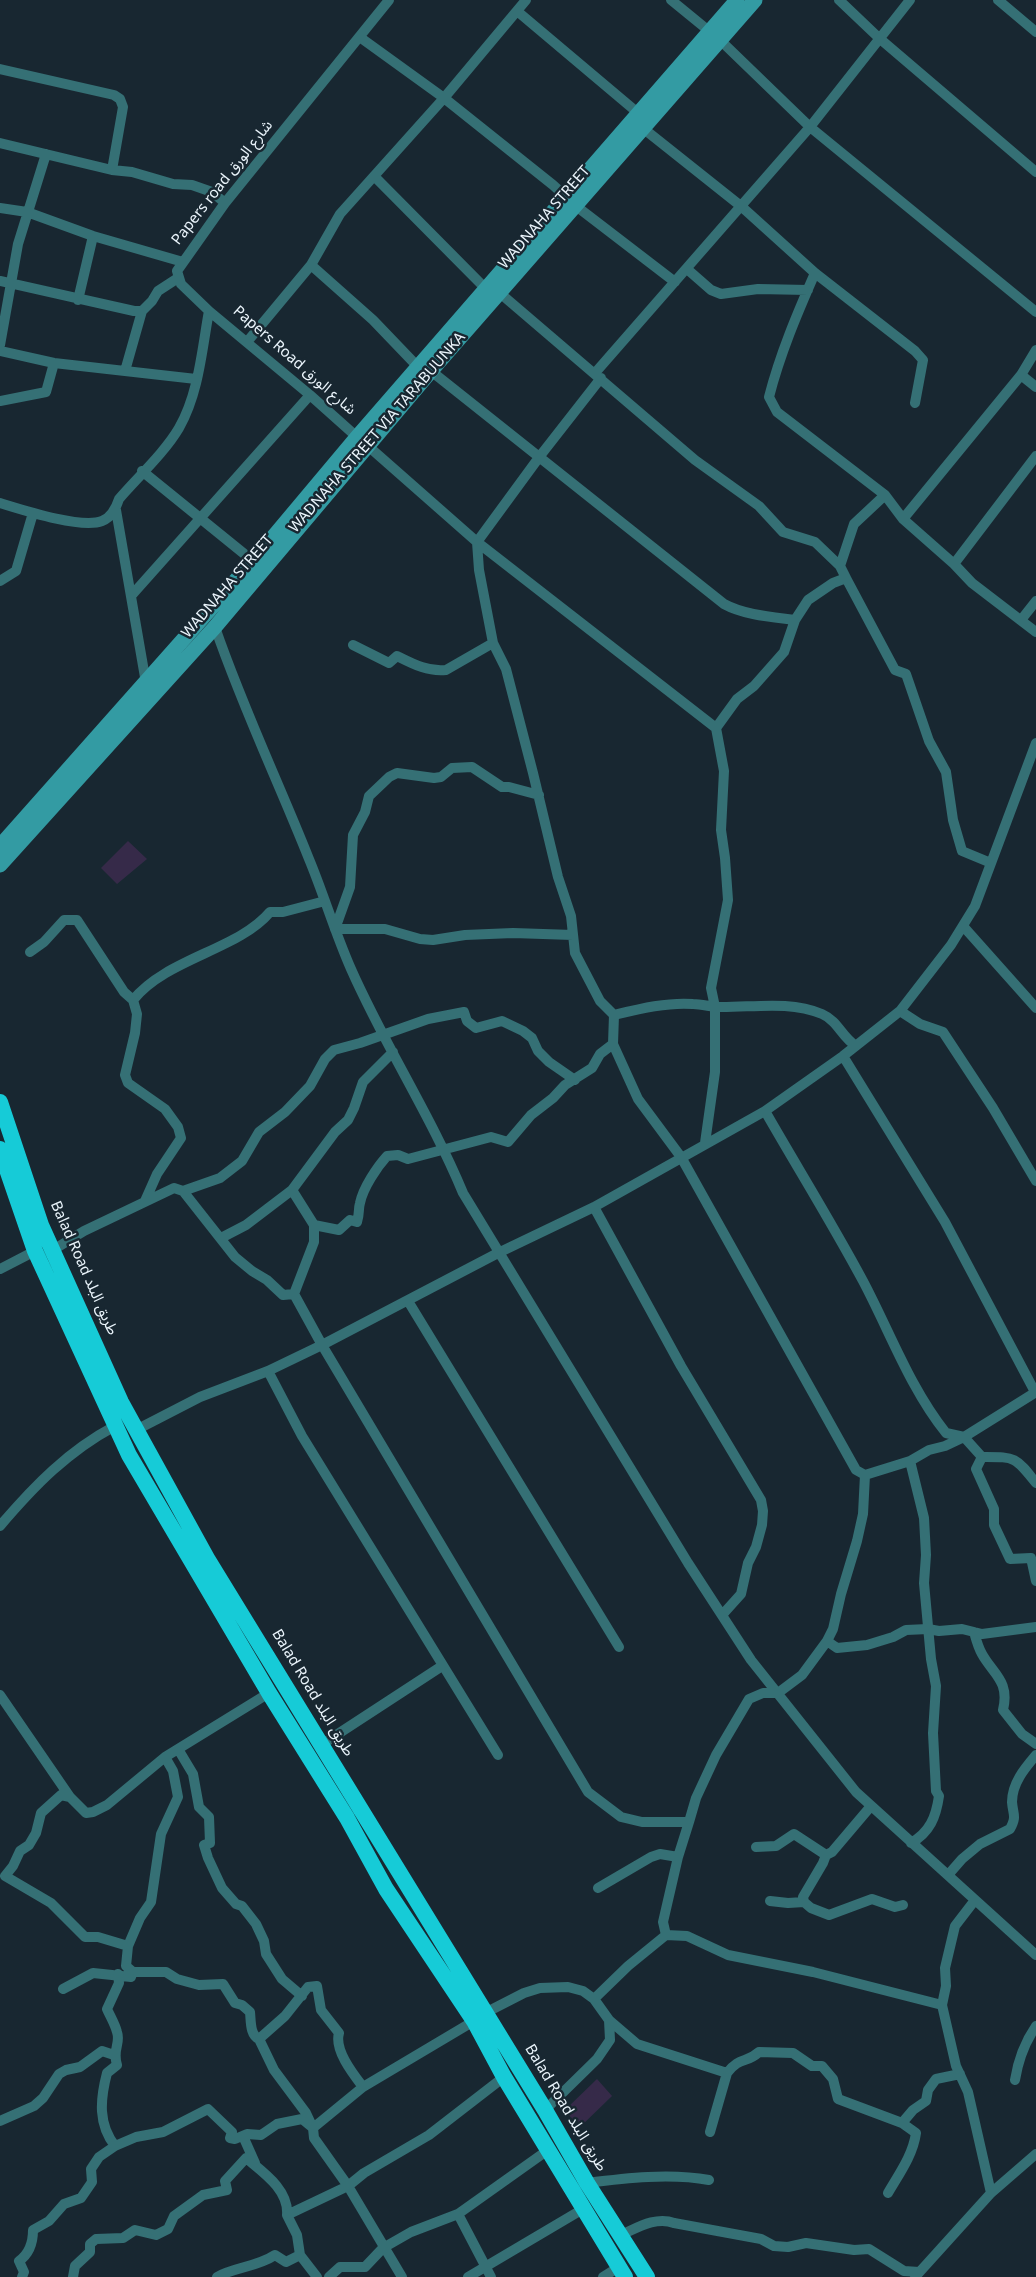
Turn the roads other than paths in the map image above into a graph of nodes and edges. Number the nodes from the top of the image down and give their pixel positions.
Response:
1 (390, 0) edge
2 (526, 0) edge
3 (671, 0) edge
4 (737, 0) edge
5 (756, 0) edge
6 (839, 0) edge
7 (910, 0) edge
8 (998, 0) edge
9 (517, 11) junction
10 (1036, 32) edge
11 (715, 36) junction
12 (361, 38) junction
13 (879, 38) junction
14 (0, 69) edge
15 (444, 98) junction
16 (638, 113) junction
17 (810, 127) junction
18 (645, 129) junction
19 (0, 143) edge
20 (46, 154) junction
21 (112, 171) junction
22 (1036, 172) edge
23 (374, 176) junction
24 (571, 201) junction
25 (225, 203) junction
26 (742, 207) junction
27 (0, 208) edge
28 (27, 212) junction
29 (93, 236) junction
30 (183, 262) junction
31 (311, 265) junction
32 (687, 269) junction
33 (815, 273) junction
34 (178, 278) junction
35 (5, 282) edge
36 (675, 282) junction
37 (808, 290) junction
38 (493, 291) junction
39 (78, 300) junction
40 (142, 310) junction
41 (209, 311) junction
42 (1036, 312) edge
43 (247, 342) junction
44 (0, 345) edge
45 (1036, 350) edge
46 (0, 351) edge
47 (54, 363) junction
48 (425, 369) junction
49 (125, 371) junction
50 (598, 375) junction
51 (1021, 375) junction
52 (196, 379) junction
53 (1036, 387) edge
54 (310, 395) junction
55 (0, 401) edge
56 (915, 403) dead end
57 (367, 436) junction
58 (540, 456) junction
59 (1036, 456) edge
60 (142, 471) junction
61 (885, 495) junction
62 (0, 503) edge
63 (116, 510) junction
64 (33, 513) junction
65 (200, 517) junction
66 (903, 519) junction
67 (477, 542) junction
68 (253, 561) junction
69 (954, 564) junction
70 (840, 566) junction
71 (846, 578) junction
72 (0, 581) edge
73 (131, 596) junction
74 (1036, 601) edge
75 (795, 620) junction
76 (1021, 620) junction
77 (215, 627) junction
78 (1036, 632) edge
79 (493, 643) junction
80 (353, 645) dead end
81 (146, 683) junction
82 (716, 728) junction
83 (1036, 744) edge
84 (539, 795) junction
85 (0, 846) edge
86 (991, 863) junction
87 (0, 865) edge
88 (325, 901) junction
89 (963, 926) junction
90 (335, 929) junction
91 (573, 934) junction
92 (30, 952) dead end
93 (133, 1000) junction
94 (715, 1007) junction
95 (1036, 1008) edge
96 (900, 1011) junction
97 (614, 1015) junction
98 (385, 1035) junction
99 (613, 1044) junction
100 (855, 1045) junction
101 (393, 1052) junction
102 (843, 1056) junction
103 (575, 1080) junction
104 (0, 1102) edge
105 (765, 1111) junction
106 (705, 1143) junction
107 (0, 1149) edge
108 (445, 1150) junction
109 (681, 1157) junction
110 (1036, 1181) edge
111 (292, 1190) junction
112 (183, 1191) junction
113 (145, 1201) junction
114 (594, 1207) junction
115 (314, 1225) junction
116 (221, 1238) junction
117 (52, 1250) junction
118 (35, 1251) junction
119 (498, 1253) junction
120 (0, 1269) edge
121 (294, 1294) junction
122 (408, 1301) junction
123 (322, 1346) junction
124 (268, 1371) junction
125 (1036, 1392) edge
126 (115, 1426) junction
127 (136, 1430) junction
128 (964, 1437) junction
129 (982, 1457) junction
130 (910, 1461) junction
131 (865, 1475) junction
132 (1036, 1483) edge
133 (0, 1526) edge
134 (1036, 1581) edge
135 (723, 1614) junction
136 (1036, 1627) edge
137 (928, 1629) junction
138 (974, 1632) junction
139 (827, 1641) junction
140 (619, 1647) dead end
141 (442, 1666) junction
142 (268, 1693) junction
143 (778, 1693) junction
144 (0, 1695) edge
145 (1036, 1744) edge
146 (321, 1745) junction
147 (178, 1749) junction
148 (498, 1755) dead end
149 (1036, 1755) edge
150 (165, 1757) junction
151 (70, 1797) junction
152 (871, 1806) junction
153 (689, 1822) junction
154 (911, 1843) junction
155 (756, 1847) dead end
156 (826, 1855) junction
157 (678, 1857) junction
158 (948, 1875) junction
159 (2, 1879) edge
160 (598, 1888) dead end
161 (771, 1900) dead end
162 (975, 1900) junction
163 (804, 1902) junction
164 (903, 1905) dead end
165 (666, 1935) junction
166 (128, 1946) junction
167 (1036, 1955) edge
168 (133, 1971) junction
169 (118, 1974) junction
170 (63, 1989) dead end
171 (302, 1996) junction
172 (594, 1999) junction
173 (942, 2005) junction
174 (479, 2017) junction
175 (609, 2020) junction
176 (1036, 2026) edge
177 (259, 2039) junction
178 (114, 2055) junction
179 (727, 2073) junction
180 (960, 2074) junction
181 (504, 2077) junction
182 (1015, 2080) dead end
183 (363, 2087) junction
184 (545, 2110) junction
185 (0, 2121) edge
186 (902, 2123) junction
187 (313, 2128) junction
188 (710, 2132) dead end
189 (243, 2136) junction
190 (115, 2146) junction
191 (548, 2150) junction
192 (1036, 2154) edge
193 (257, 2166) junction
194 (709, 2181) dead end
195 (587, 2183) junction
196 (348, 2186) junction
197 (888, 2193) dead end
198 (992, 2193) junction
199 (584, 2209) junction
200 (458, 2214) junction
201 (287, 2215) junction
202 (621, 2235) junction
203 (383, 2248) junction
204 (300, 2255) junction
205 (489, 2272) edge
206 (622, 2272) edge
207 (917, 2274) edge
208 (22, 2277) edge
209 (73, 2277) edge
210 (217, 2277) edge
211 (316, 2277) edge
212 (329, 2277) edge
213 (402, 2277) edge
214 (468, 2277) edge
215 (603, 2277) edge
216 (647, 2277) edge

1 - 12 street, Papers road شارع الورق
2 - 9 street
3 - 11 street
4 - 11 main road, WADNAHA STREET
5 - 11 main road
6 - 13 street
7 - 13 street
8 - 10 street
9 - 15 street
9 - 16 street
11 - 16 main road, WADNAHA STREET
11 - 17 street
11 - 18 main road
12 - 15 street
12 - 25 street, Papers road شارع الورق
13 - 17 street
13 - 22 street
14 - 21 street
15 - 23 street
15 - 24 street
16 - 24 main road, WADNAHA STREET
17 - 26 street
17 - 42 street
18 - 24 main road
18 - 26 street
19 - 20 street
20 - 21 street
20 - 28 street
21 - 25 street
23 - 31 street
23 - 38 street
24 - 36 street
24 - 38 main road, WADNAHA STREET
25 - 30 street, Papers road شارع الورق
26 - 32 street
26 - 33 street
27 - 28 street
28 - 29 street
28 - 35 street
29 - 30 street
29 - 39 street
30 - 34 street, Papers road شارع الورق
31 - 43 street
31 - 48 street
32 - 36 street
32 - 37 street
33 - 37 street
33 - 56 street
34 - 40 street
34 - 41 street, Papers road شارع الورق
35 - 39 street
35 - 44 street
36 - 50 street
37 - 61 street
38 - 48 main road, WADNAHA STREET
38 - 50 street
39 - 40 street
40 - 49 street
41 - 43 street, Papers Road شارع الورق
41 - 52 street, Papers road شارع الورق
43 - 54 street, Papers Road شارع الورق
45 - 51 street
46 - 47 street
47 - 49 street
47 - 55 street
48 - 57 main road, WADNAHA STREET
48 - 58 street
49 - 52 street
50 - 58 street
50 - 70 street
51 - 53 street
51 - 66 street
52 - 60 street, Papers road شارع الورق
54 - 57 street, Papers Road شارع الورق
54 - 65 street
57 - 67 street, Papers Road شارع الورق
57 - 68 main road, WADNAHA STREET
57 - 77 main road, WADNAHA STREET VIA TARABUUNKA
58 - 67 street
58 - 75 street
59 - 69 street
60 - 63 street, Papers road شارع الورق
60 - 65 street
61 - 66 street
61 - 70 street
62 - 64 street
63 - 64 street
63 - 73 street
64 - 72 street
65 - 68 street
65 - 73 street
66 - 69 street
67 - 79 street
67 - 82 street, Papers Road شارع الورق
68 - 81 main road, WADNAHA STREET
69 - 76 street
70 - 71 street
71 - 75 street
71 - 86 street
73 - 81 street
74 - 76 street
75 - 82 street
76 - 78 street
77 - 87 main road, WADNAHA STREET VIA TARABUUNKA
77 - 88 street
79 - 80 street
79 - 84 street
81 - 85 main road, WADNAHA STREET
82 - 94 street
83 - 86 street
84 - 90 street
84 - 91 street
86 - 89 street
88 - 90 street
88 - 93 street
89 - 95 street
89 - 96 street
90 - 91 street
90 - 98 street
91 - 97 street
92 - 93 street
93 - 113 street
94 - 97 street
94 - 100 street
94 - 106 street
96 - 100 street
96 - 110 street
97 - 99 street
98 - 101 street
98 - 103 street
98 - 112 street
99 - 103 street
99 - 109 street
100 - 102 street
101 - 108 street
101 - 111 street
102 - 105 street
102 - 125 street
103 - 108 street
104 - 117 highway, Balad Road طريق البلد
105 - 106 street
105 - 128 street
106 - 109 street
107 - 118 highway, Balad Road طريق البلد
108 - 115 street
108 - 119 street
109 - 114 street
109 - 131 street
111 - 115 street
111 - 116 street
112 - 113 street
112 - 116 street
113 - 117 street
114 - 119 street
114 - 135 street
115 - 121 street
116 - 121 street
117 - 127 highway, Balad Road طريق البلد
118 - 120 street
118 - 126 highway, Balad Road طريق البلد
119 - 122 street
119 - 135 street
121 - 123 street
122 - 123 street
122 - 140 street
123 - 124 street
123 - 153 street
124 - 127 street
124 - 141 street
125 - 128 street
126 - 133 street
126 - 142 highway, Balad Road طريق البلد
127 - 146 highway, Balad Road طريق البلد
128 - 129 street
128 - 130 street
129 - 132 street
129 - 134 street
130 - 131 street
130 - 137 street
131 - 139 street
135 - 143 street
136 - 138 street
137 - 138 street
137 - 139 street
137 - 154 street
138 - 145 street
139 - 143 street
141 - 146 street
141 - 148 street
142 - 147 street
142 - 174 highway, Balad Road طريق البلد
143 - 152 street
143 - 153 street
144 - 151 street
146 - 174 highway, Balad Road طريق البلد
147 - 150 street
147 - 171 street
149 - 158 street
150 - 151 street
150 - 166 street
151 - 159 street
152 - 154 street
152 - 156 street
153 - 157 street
154 - 158 street
155 - 156 street
156 - 163 street
157 - 160 street
157 - 165 street
158 - 162 street
159 - 166 street
161 - 163 street
162 - 167 street
162 - 173 street
163 - 164 street
165 - 172 street
165 - 173 street
166 - 168 street
168 - 169 street
168 - 177 street
169 - 170 street
169 - 178 street
171 - 177 street
171 - 183 street
172 - 174 street
172 - 175 street
173 - 180 street
174 - 181 highway, Balad Road طريق البلد
174 - 183 street
174 - 184 highway, Balad Road طريق البلد
175 - 179 street
175 - 184 street
176 - 182 street
177 - 187 street
178 - 185 street
178 - 190 street
179 - 186 street
179 - 188 street
180 - 186 street
180 - 198 street
181 - 191 highway, Balad Road طريق البلد
181 - 196 street
183 - 187 street
184 - 195 highway, Balad Road طريق البلد
186 - 197 street
187 - 189 street
187 - 196 street
189 - 190 street
189 - 193 street
190 - 208 street
191 - 199 highway, Balad Road طريق البلد
191 - 200 street
192 - 198 street
193 - 201 street
193 - 209 street
194 - 195 street
195 - 202 highway, Balad Road طريق البلد
196 - 201 street
196 - 203 street
198 - 207 street
199 - 205 street
199 - 206 highway, Balad Road طريق البلد
200 - 203 street
200 - 205 street
201 - 204 street
202 - 207 street
202 - 216 highway, Balad Road طريق البلد
203 - 212 street
203 - 213 street
204 - 210 street
204 - 211 street
205 - 214 street
206 - 215 street

